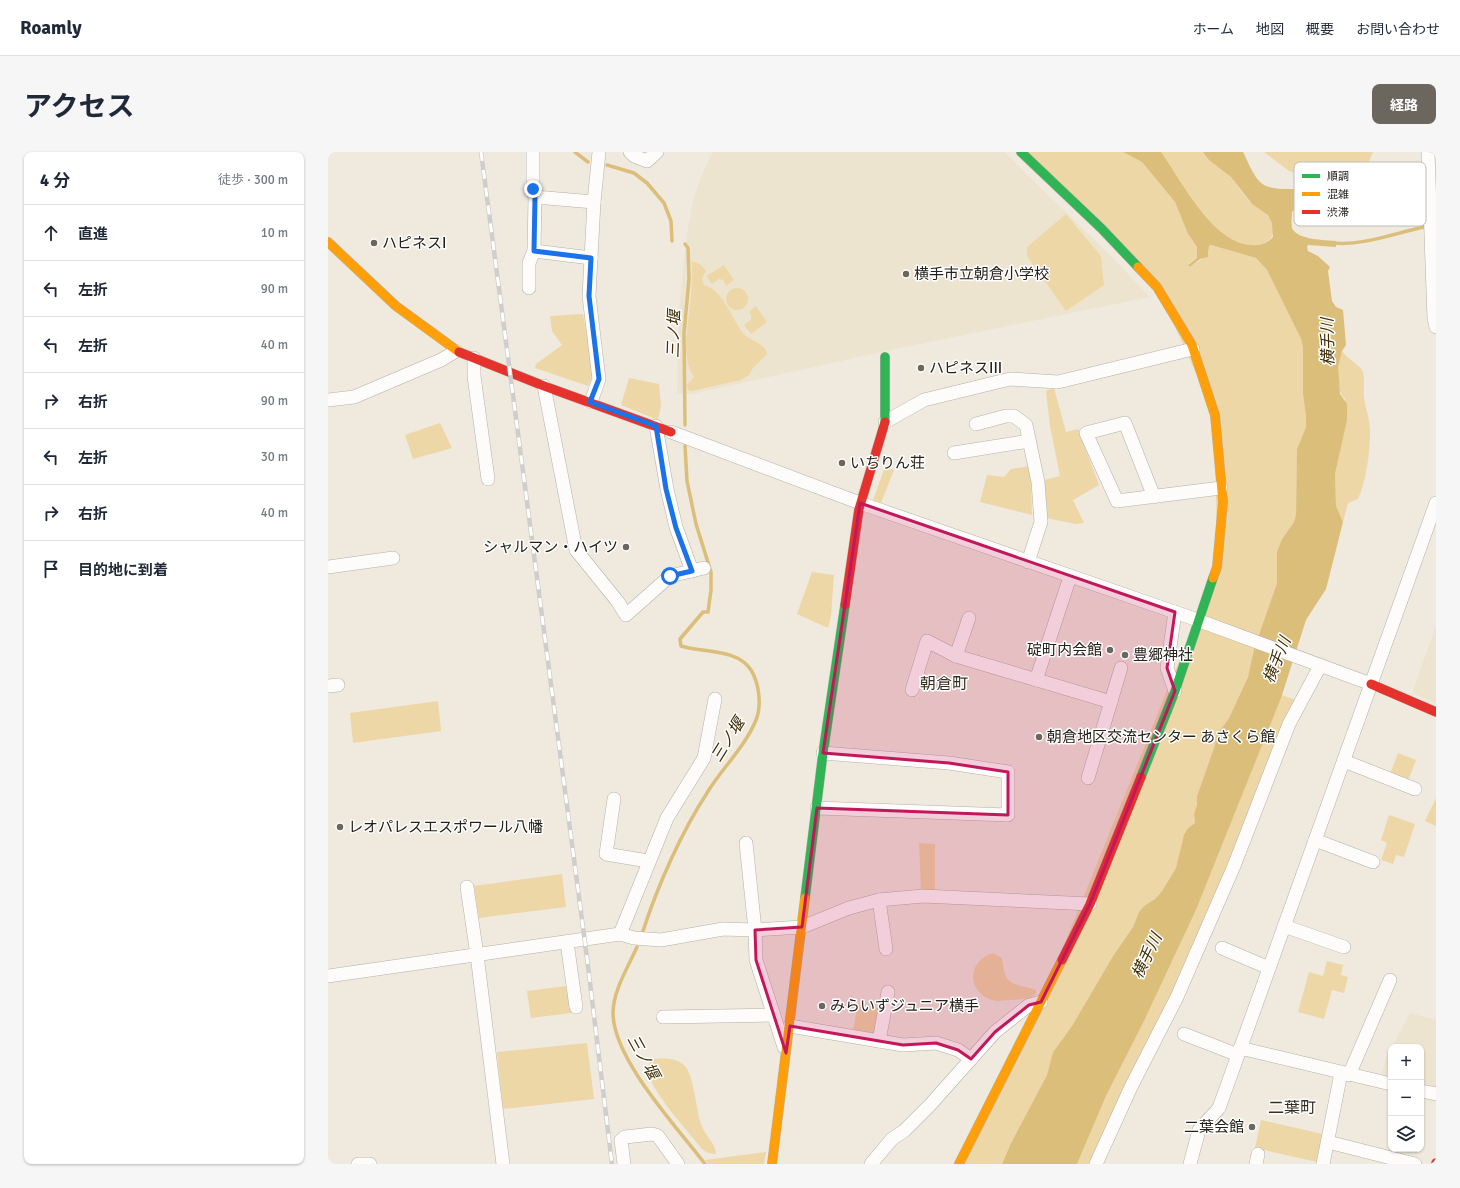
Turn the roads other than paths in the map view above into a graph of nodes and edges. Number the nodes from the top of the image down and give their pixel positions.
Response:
1 (532, 152) edge
2 (599, 152) edge
3 (630, 152) edge
4 (657, 152) edge
5 (1021, 152) edge
6 (1428, 152) edge
7 (535, 197) junction
8 (594, 202) junction
9 (1434, 236) edge
10 (328, 242) edge
11 (534, 251) junction
12 (591, 258) junction
13 (529, 288) dead end
14 (1436, 327) edge
15 (1193, 349) junction
16 (456, 351) junction
17 (474, 358) junction
18 (885, 358) dead end
19 (544, 386) junction
20 (328, 400) edge
21 (590, 402) junction
22 (885, 422) junction
23 (976, 424) dead end
24 (656, 426) junction
25 (671, 432) joint
26 (1029, 441) junction
27 (954, 453) dead end
28 (488, 479) dead end
29 (1221, 488) junction
30 (1154, 497) junction
31 (860, 503) junction
32 (1436, 503) edge
33 (393, 558) dead end
34 (1028, 562) junction
35 (328, 567) edge
36 (1070, 577) junction
37 (1175, 612) junction
38 (969, 618) dead end
39 (1202, 622) junction
40 (956, 656) junction
41 (1318, 665) junction
42 (1121, 668) dead end
43 (1036, 680) junction
44 (1371, 684) junction
45 (912, 690) dead end
46 (1175, 691) junction
47 (715, 698) dead end
48 (1111, 702) junction
49 (1436, 712) edge
50 (824, 753) junction
51 (1344, 761) junction
52 (1088, 778) dead end
53 (1415, 789) dead end
54 (614, 799) dead end
55 (817, 808) junction
56 (1315, 840) junction
57 (746, 843) dead end
58 (648, 862) junction
59 (1373, 862) dead end
60 (466, 887) dead end
61 (879, 900) junction
62 (1090, 904) junction
63 (1284, 926) junction
64 (802, 927) junction
65 (755, 930) junction
66 (620, 934) junction
67 (567, 942) junction
68 (1344, 947) dead end
69 (1222, 948) dead end
70 (886, 949) dead end
71 (477, 955) junction
72 (1269, 968) junction
73 (328, 976) edge
74 (1390, 980) dead end
75 (888, 992) dead end
76 (1041, 1002) junction
77 (576, 1008) dead end
78 (774, 1015) junction
79 (663, 1016) dead end
80 (790, 1026) junction
81 (1184, 1034) dead end
82 (879, 1041) junction
83 (1239, 1051) junction
84 (786, 1053) junction
85 (971, 1059) junction
86 (1345, 1074) junction
87 (1388, 1083) edge
88 (1424, 1092) edge
89 (1436, 1094) edge
90 (1328, 1142) junction
91 (358, 1164) edge
92 (370, 1164) edge
93 (503, 1164) edge
94 (624, 1164) edge
95 (678, 1164) edge
96 (772, 1164) edge
97 (871, 1164) edge
98 (959, 1164) edge
99 (1096, 1164) edge
100 (1190, 1164) edge
101 (1323, 1164) edge
102 (1415, 1164) edge

1 - 7 street
2 - 8 street
3 - 4 street
5 - 15 street
6 - 9 street
7 - 8 street
7 - 11 street
8 - 12 street
9 - 14 street
10 - 16 street
11 - 12 street
11 - 13 street
12 - 21 street
15 - 22 street
15 - 29 street
16 - 17 street
16 - 20 street
17 - 19 street
17 - 28 street
18 - 22 street
19 - 21 street
19 - 24 street
21 - 24 street
22 - 31 street
23 - 26 street
24 - 25 street
25 - 31 street
26 - 27 street
26 - 34 street
29 - 30 street
29 - 39 street
30 - 30 street
31 - 34 street
31 - 50 street
32 - 44 street
33 - 35 street
34 - 36 street
36 - 37 street
36 - 43 street
37 - 39 street
37 - 46 street
38 - 40 street
39 - 41 street
39 - 46 street
40 - 43 street
40 - 45 street
41 - 44 street
41 - 99 street
42 - 48 street
43 - 48 street
44 - 49 street
44 - 51 street
46 - 62 street
47 - 58 street
48 - 52 street
50 - 55 street
50 - 55 street
51 - 53 street
51 - 56 street
54 - 58 street
55 - 64 street
56 - 59 street
56 - 63 street
57 - 65 street
58 - 66 street
60 - 71 street
61 - 62 street
61 - 64 street
61 - 70 street
62 - 76 street
63 - 68 street
63 - 72 street
64 - 65 street
64 - 80 street
65 - 66 street
65 - 78 street
66 - 67 street
67 - 71 street
67 - 77 street
69 - 72 street
71 - 73 street
71 - 93 street
72 - 83 street
74 - 86 street
75 - 82 street
76 - 85 street
76 - 98 street
78 - 79 street
78 - 84 street
80 - 82 street
80 - 84 street
81 - 83 street
82 - 85 street
83 - 86 street
83 - 100 street
84 - 96 street
85 - 97 street
86 - 87 street
86 - 90 street
88 - 89 street
90 - 101 street
90 - 102 street
91 - 92 street
94 - 95 street

